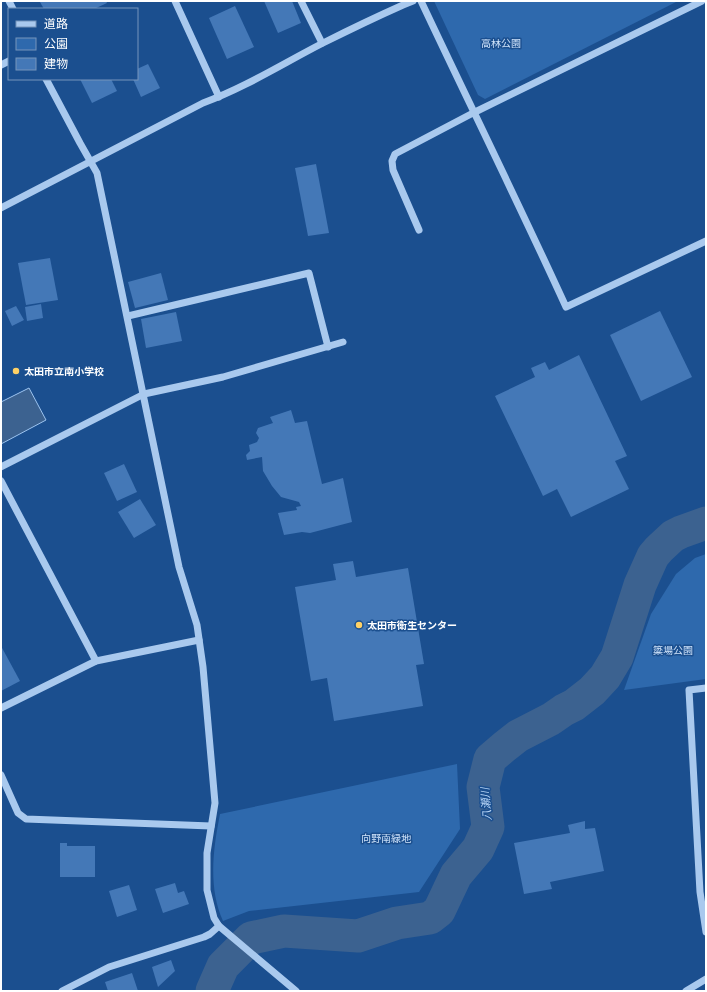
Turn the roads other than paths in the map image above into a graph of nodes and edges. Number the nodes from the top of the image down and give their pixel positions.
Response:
1 (176, 1) edge
2 (302, 1) edge
3 (413, 1) edge
4 (421, 1) edge
5 (702, 1) edge
6 (322, 43) junction
7 (47, 80) edge
8 (219, 97) junction
9 (473, 113) junction
10 (91, 162) junction
11 (1, 208) edge
12 (419, 230) dead end
13 (706, 241) edge
14 (128, 316) junction
15 (343, 342) dead end
16 (328, 346) junction
17 (144, 394) junction
18 (1, 467) edge
19 (1, 481) edge
20 (199, 640) junction
21 (96, 660) junction
22 (706, 688) edge
23 (1, 708) edge
24 (1, 775) edge
25 (211, 826) junction
26 (219, 926) junction
27 (706, 932) edge
28 (706, 979) edge
29 (62, 991) edge
30 (296, 991) edge
31 (686, 991) edge

1 - 8 street
2 - 6 street
3 - 6 street
4 - 9 street
5 - 9 street
6 - 8 street
7 - 10 street
8 - 10 street
9 - 12 street
9 - 13 street
10 - 11 street
10 - 14 street
14 - 16 street
14 - 17 street
15 - 16 street
16 - 17 street
17 - 18 street
17 - 20 street
19 - 21 street
20 - 21 street
20 - 25 street
21 - 23 street
22 - 27 street
24 - 25 street
25 - 26 street
26 - 29 street
26 - 30 street
28 - 31 street

